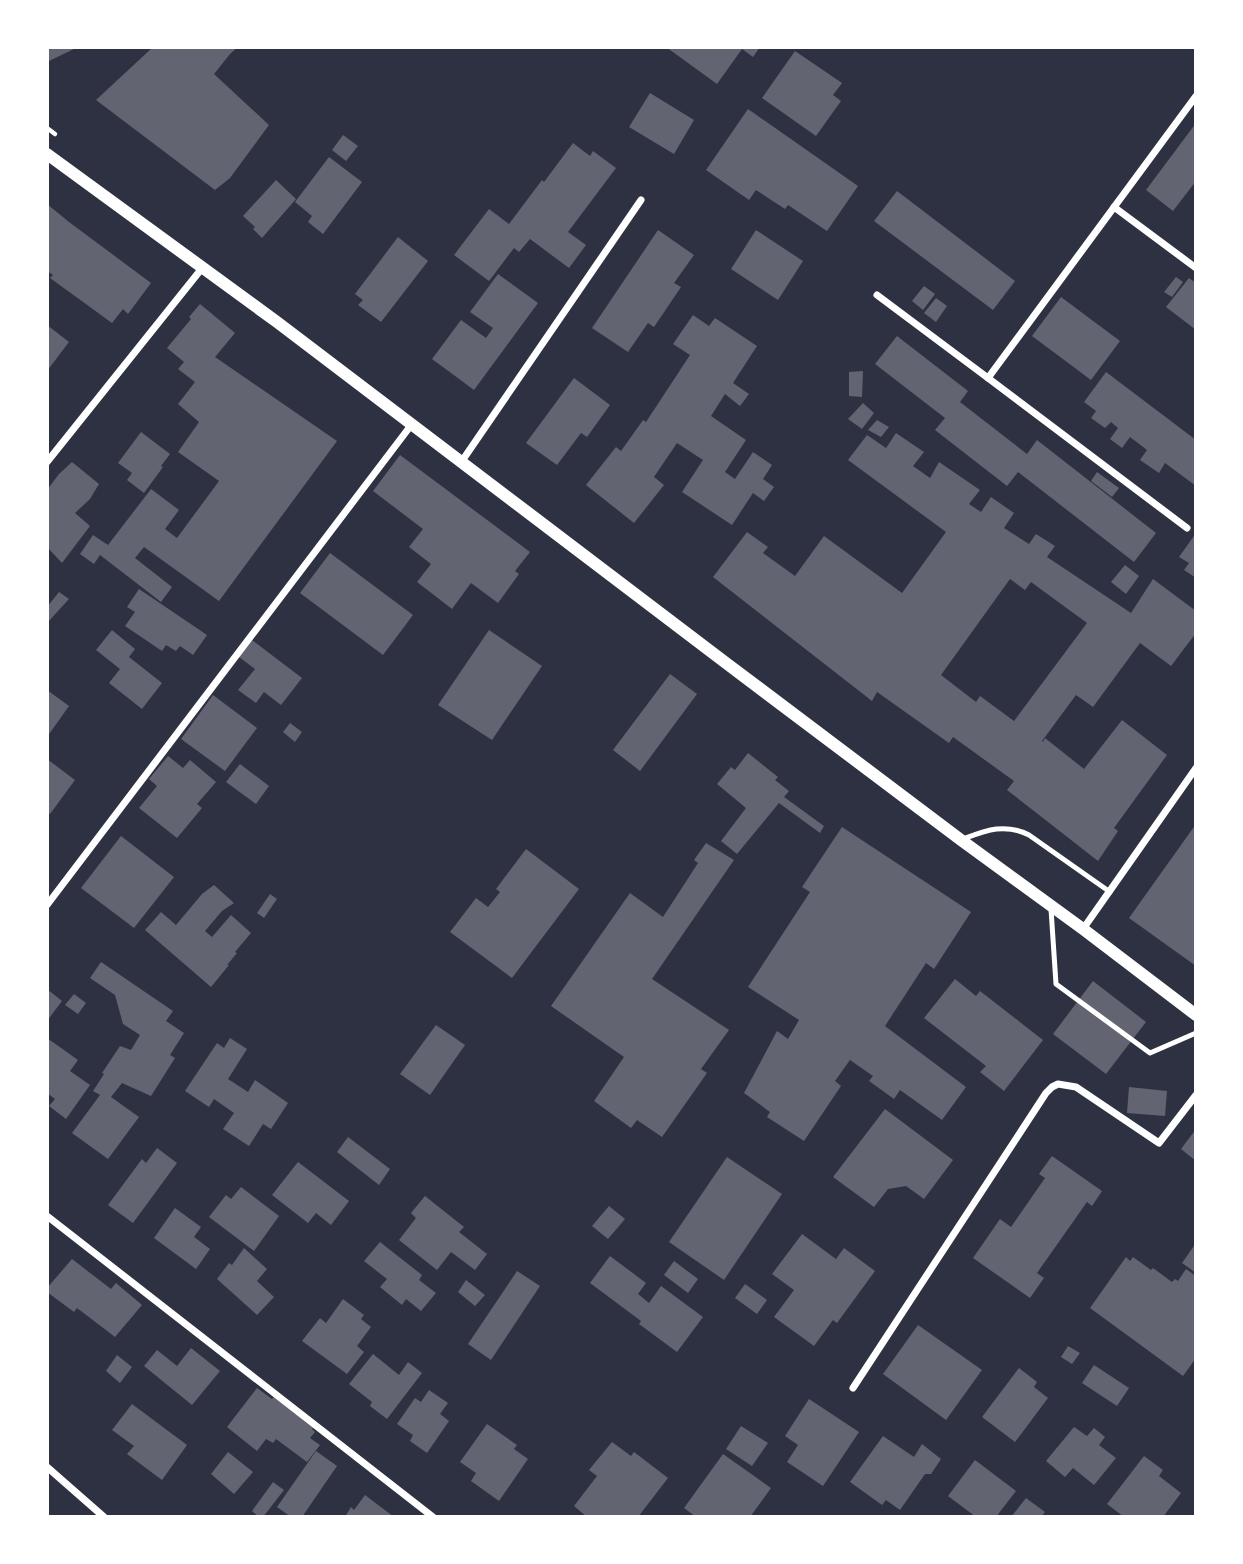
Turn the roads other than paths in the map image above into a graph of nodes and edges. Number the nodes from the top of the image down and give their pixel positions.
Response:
1 (1196, 96) edge
2 (47, 154) edge
3 (641, 201) dead end
4 (1114, 207) junction
5 (203, 267) junction
6 (1196, 268) edge
7 (877, 295) dead end
8 (988, 378) junction
9 (412, 424) junction
10 (461, 461) junction
11 (47, 462) edge
12 (1187, 528) dead end
13 (1196, 768) edge
14 (961, 840) junction
15 (1110, 892) junction
16 (47, 905) edge
17 (1050, 905) junction
18 (1083, 929) junction
19 (1196, 1015) edge
20 (1196, 1033) edge
21 (1196, 1095) edge
22 (47, 1216) edge
23 (853, 1388) dead end
24 (47, 1466) edge
25 (104, 1517) edge
26 (433, 1517) edge

1 - 4 street
2 - 5 street
3 - 10 street
4 - 6 street
4 - 8 street
5 - 9 street
5 - 11 street
7 - 8 street
8 - 12 street
9 - 10 street
9 - 16 street
10 - 14 street
13 - 15 street
14 - 15 lane
14 - 17 street
15 - 18 street
17 - 18 street
17 - 20 lane
18 - 19 street
21 - 23 street
22 - 26 street
24 - 25 street

